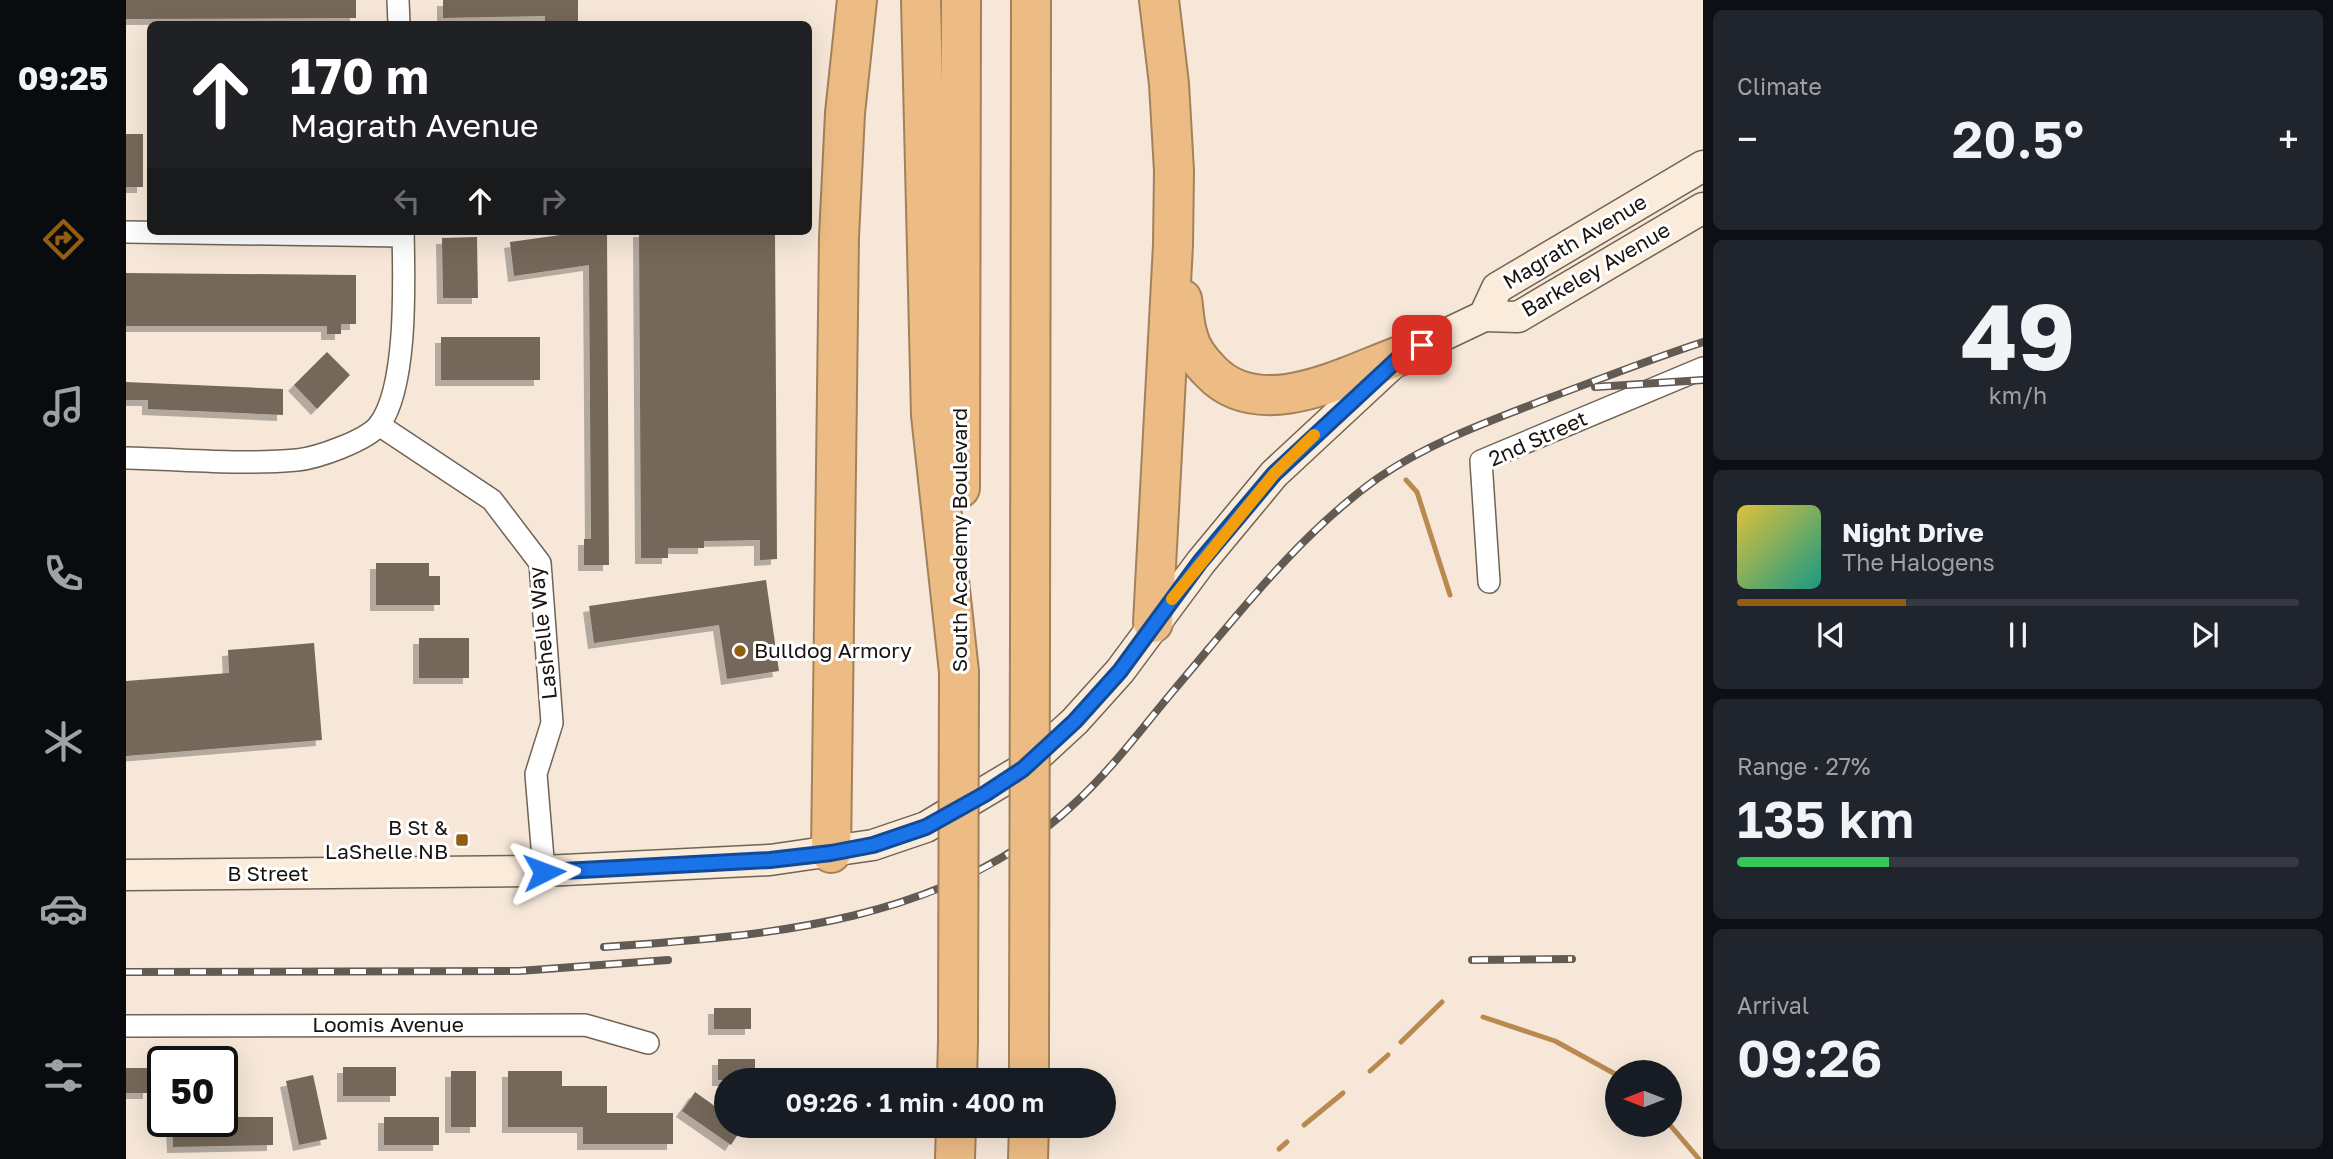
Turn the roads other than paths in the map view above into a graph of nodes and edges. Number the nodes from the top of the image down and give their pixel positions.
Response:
1 (398, 0) edge
2 (856, 0) edge
3 (921, 0) edge
4 (961, 0) edge
5 (1031, 0) edge
6 (1159, 0) edge
7 (399, 21) edge
8 (1703, 166) edge
9 (1703, 208) edge
10 (126, 232) edge
11 (147, 232) edge
12 (403, 235) edge
13 (1173, 245) junction
14 (1484, 316) junction
15 (1402, 355) junction
16 (1703, 368) edge
17 (379, 425) junction
18 (126, 458) edge
19 (1489, 582) dead end
20 (1153, 623) junction
21 (960, 672) junction
22 (831, 853) junction
23 (544, 872) junction
24 (126, 874) edge
25 (126, 1026) edge
26 (648, 1043) dead end
27 (1029, 1063) edge
28 (957, 1068) edge
29 (956, 1138) edge
30 (1029, 1138) edge
31 (955, 1159) edge
32 (1028, 1159) edge

1 - 7 street
2 - 22 highway
3 - 21 highway
4 - 21 highway, South Academy Boulevard
5 - 27 highway, bridge
6 - 13 highway
8 - 14 main road, Magrath Avenue
9 - 14 main road, Barkeley Avenue
10 - 11 street
12 - 17 street
13 - 15 highway
13 - 20 highway
14 - 15 main road
15 - 20 main road
16 - 19 street, 2nd Street
17 - 18 street
17 - 23 street, Lashelle Way
20 - 22 main road, B Street
21 - 28 highway, South Academy Boulevard, bridge
22 - 23 main road, B Street
23 - 24 main road, B Street
25 - 26 street, Loomis Avenue
29 - 31 highway
30 - 32 highway

